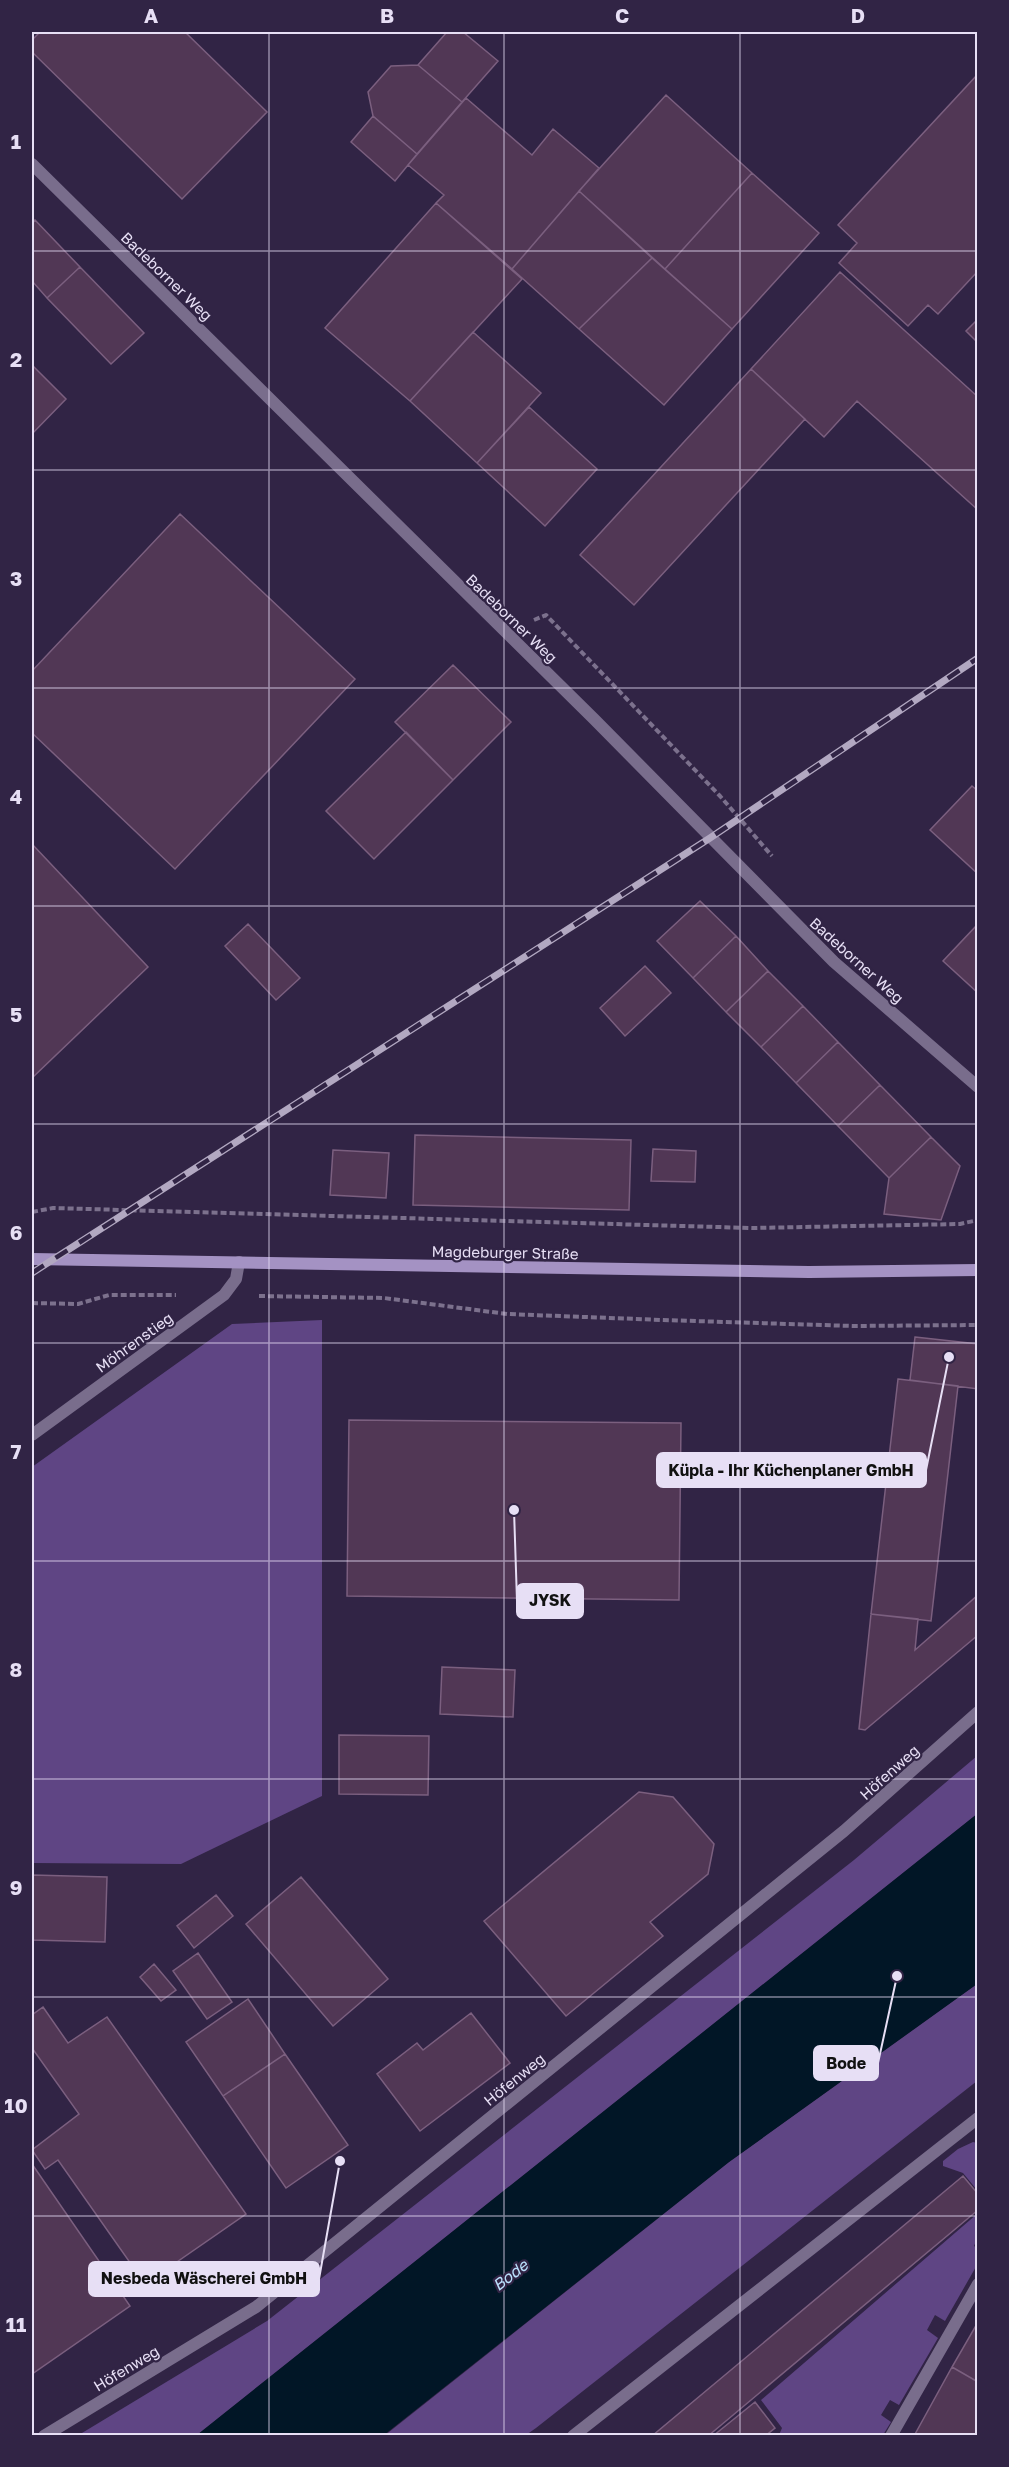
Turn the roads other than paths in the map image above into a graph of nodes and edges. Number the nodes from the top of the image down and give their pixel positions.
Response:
1 (32, 164) edge
2 (977, 1085) edge
3 (32, 1259) edge
4 (239, 1262) junction
5 (978, 1270) edge
6 (32, 1435) edge
7 (978, 1713) edge
8 (978, 2118) edge
9 (978, 2284) edge
10 (44, 2436) edge
11 (573, 2436) edge
12 (891, 2436) edge

1 - 2 street, Badeborner Weg
3 - 4 main road, Magdeburger Straße
4 - 5 main road, Magdeburger Straße
4 - 6 street, Möhrenstieg
7 - 10 street, Höfenweg
8 - 11 street
9 - 12 street

